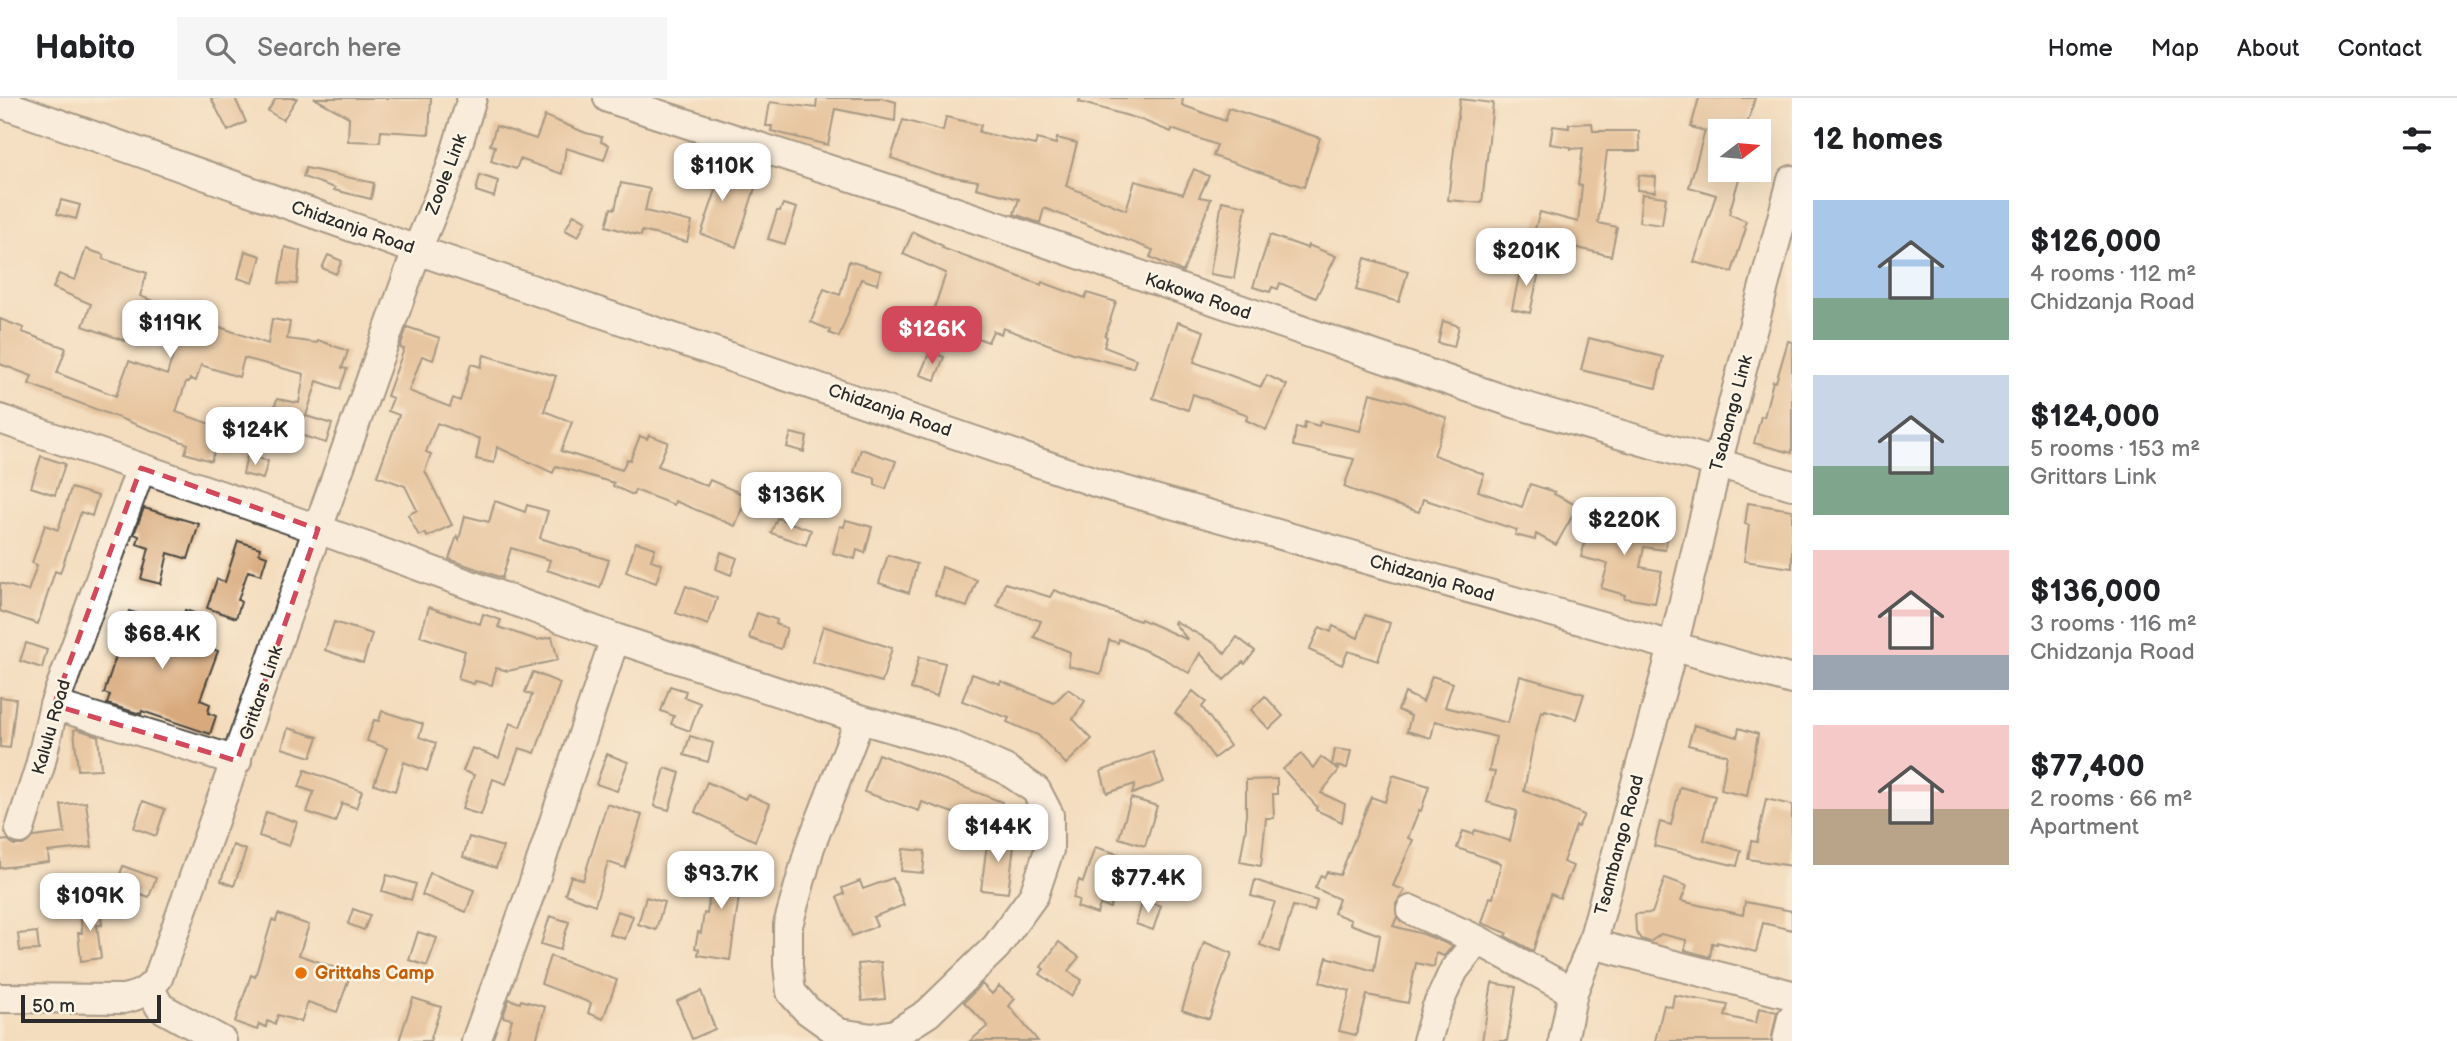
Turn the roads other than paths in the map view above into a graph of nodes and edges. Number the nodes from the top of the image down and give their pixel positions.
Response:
1 (472, 98) edge
2 (608, 98) edge
3 (0, 103) edge
4 (1792, 180) edge
5 (416, 250) junction
6 (0, 419) edge
7 (1717, 464) junction
8 (141, 468) junction
9 (1792, 485) edge
10 (318, 529) junction
11 (615, 638) junction
12 (1673, 647) junction
13 (1792, 680) edge
14 (54, 705) junction
15 (860, 719) junction
16 (237, 761) junction
17 (20, 829) dead end
18 (1411, 910) dead end
19 (1478, 940) junction
20 (1592, 944) junction
21 (150, 989) junction
22 (1573, 992) junction
23 (1792, 995) edge
24 (0, 998) edge
25 (1792, 1018) edge
26 (222, 1041) edge
27 (476, 1041) edge
28 (1427, 1041) edge
29 (1563, 1041) edge
30 (1787, 1041) edge

1 - 5 street, Zoole Link
2 - 7 street, Kakowa Road
3 - 5 street, Chidzanja Road
4 - 7 street, Tsabango Link
5 - 10 street, Grittars Link
5 - 12 street, Chidzanja Road
6 - 8 street
7 - 9 street, Kakowa Road
7 - 12 street, Tsabango Link
8 - 10 street
8 - 14 street, Kalulu Road
10 - 11 street
10 - 16 street, Grittars Link
11 - 15 street
11 - 27 street
12 - 13 street, Chidzanja Road
12 - 20 street, Tsambango Road
14 - 16 street
14 - 17 street, Kalulu Road
15 - 15 street
16 - 21 street, Grittars Link
18 - 19 street
19 - 22 street
19 - 28 street
20 - 22 street, Tsambango Road
20 - 23 street
21 - 24 street
21 - 26 street
22 - 29 street, Tsambango Road
25 - 30 street

